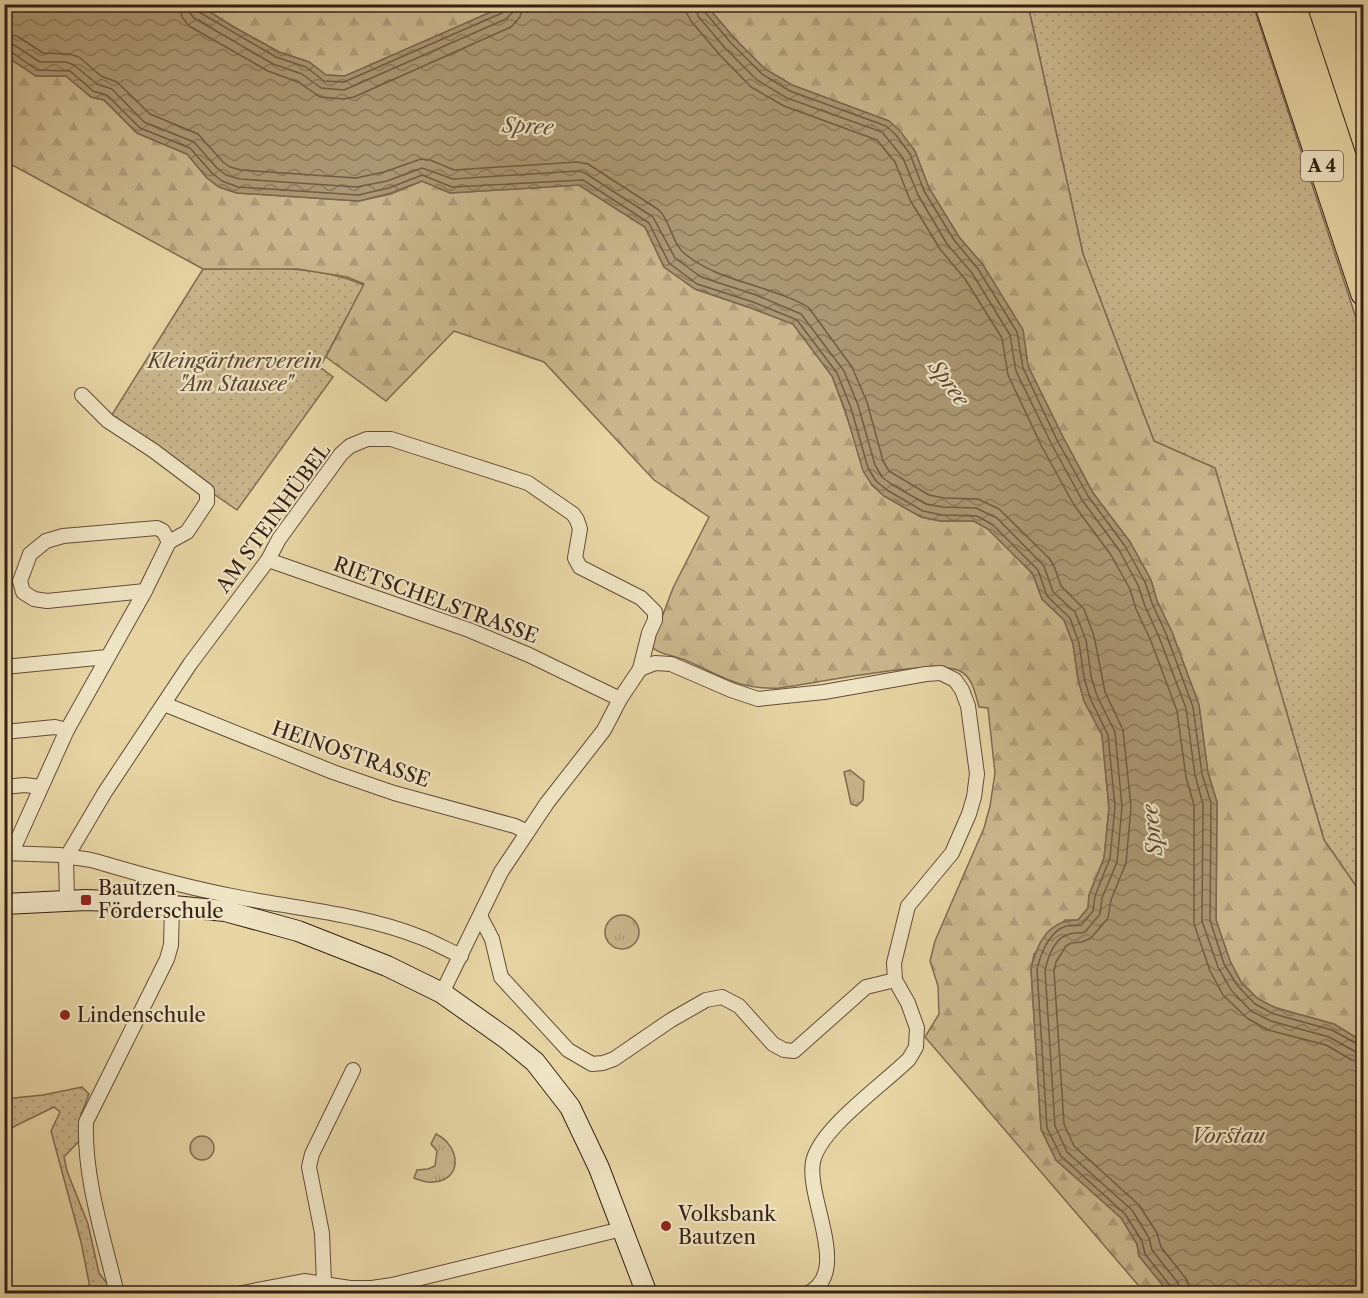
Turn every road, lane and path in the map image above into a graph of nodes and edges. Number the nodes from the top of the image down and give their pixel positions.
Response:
1 (1268, 4) edge
2 (1292, 4) edge
3 (1364, 221) edge
4 (1364, 293) edge
5 (82, 395) dead end
6 (169, 542) junction
7 (268, 560) junction
8 (145, 591) junction
9 (107, 657) junction
10 (4, 667) edge
11 (640, 669) junction
12 (620, 699) junction
13 (164, 704) junction
14 (67, 730) junction
15 (4, 732) edge
16 (4, 787) edge
17 (40, 787) junction
18 (527, 832) junction
19 (8, 852) edge
20 (66, 858) junction
21 (67, 900) junction
22 (4, 904) edge
23 (172, 906) junction
24 (480, 916) junction
25 (461, 956) junction
26 (895, 980) junction
27 (442, 993) junction
28 (353, 1070) dead end
29 (622, 1229) junction
30 (324, 1283) junction
31 (117, 1293) edge
32 (237, 1293) edge
33 (647, 1293) edge
34 (806, 1293) edge

1 - 4 highway, A 4
2 - 3 highway, A 4
5 - 6 street
6 - 8 street
6 - 8 street
7 - 11 street, AM STEINHÜBEL
7 - 12 street, RIETSCHELSTRASSE
7 - 13 street, AM STEINHÜBEL
8 - 9 street
9 - 10 street
9 - 14 street
11 - 12 street
11 - 26 street
12 - 18 street
13 - 18 street, HEINOSTRASSE
13 - 20 street, AM STEINHÜBEL
14 - 15 street
14 - 17 street
16 - 17 street
17 - 19 street
18 - 24 street
19 - 20 street
20 - 21 street
20 - 25 street
21 - 22 street
21 - 23 street
23 - 27 street
23 - 31 street
24 - 25 street
24 - 26 street
25 - 27 street
26 - 34 street
27 - 29 street
28 - 30 street
29 - 30 street
29 - 33 street
30 - 32 street

